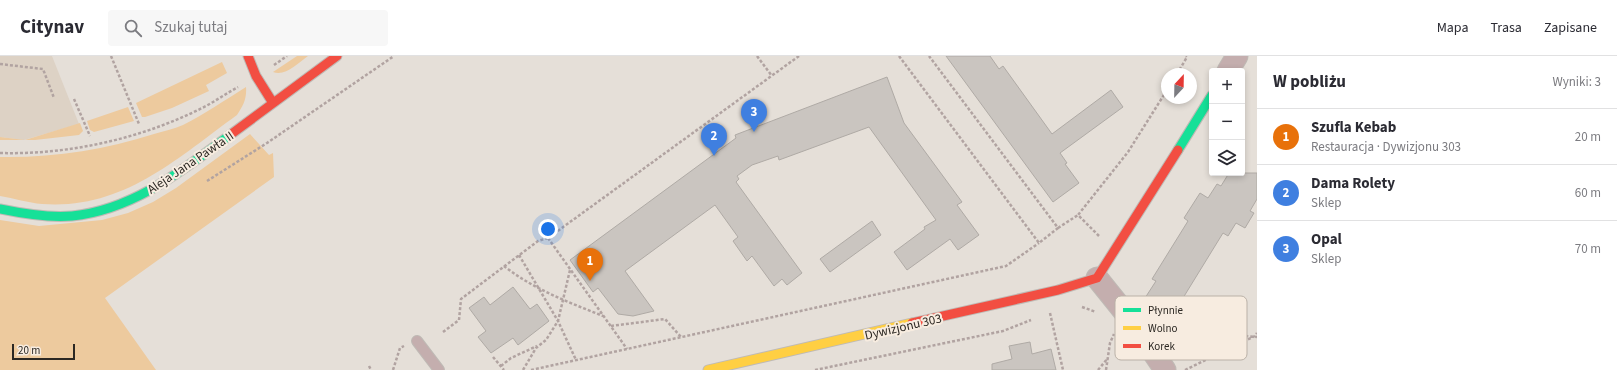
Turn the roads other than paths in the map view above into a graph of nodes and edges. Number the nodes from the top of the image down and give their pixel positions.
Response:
1 (248, 56) edge
2 (337, 56) edge
3 (1237, 56) edge
4 (1230, 68) edge
5 (1209, 101) edge
6 (274, 103) junction
7 (0, 209) edge
8 (1097, 278) junction
9 (1115, 300) edge
10 (417, 341) dead end
11 (1158, 360) edge
12 (439, 370) edge
13 (708, 370) edge
14 (1165, 370) edge

1 - 6 street
2 - 6 street, Aleja Jana Pawła II
3 - 4 street
5 - 8 street
6 - 7 street, Aleja Jana Pawła II
8 - 9 street
8 - 13 street, Dywizjonu 303
10 - 12 lane
11 - 14 street

